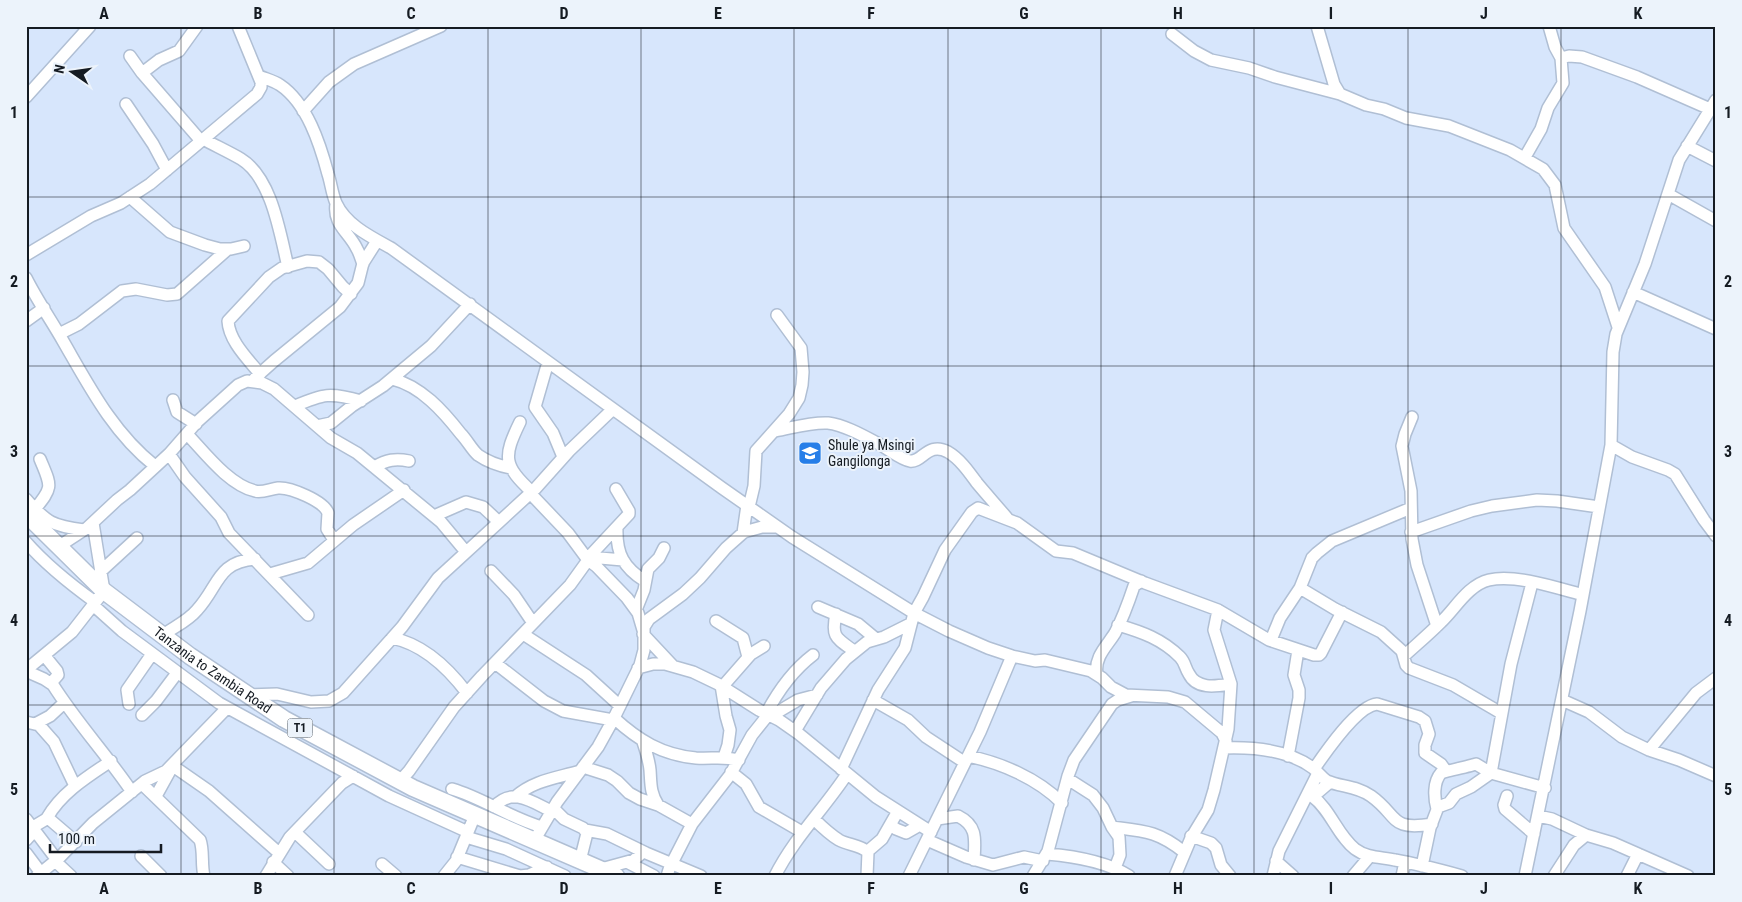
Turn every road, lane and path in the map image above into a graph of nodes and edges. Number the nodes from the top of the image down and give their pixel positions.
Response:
1 (90, 26) edge
2 (197, 26) edge
3 (238, 26) edge
4 (441, 26) edge
5 (1317, 26) edge
6 (1549, 26) edge
7 (427, 30) edge
8 (1172, 34) dead end
9 (130, 56) dead end
10 (1561, 58) junction
11 (142, 73) junction
12 (259, 76) junction
13 (1340, 94) junction
14 (26, 97) edge
15 (126, 104) dead end
16 (1713, 105) edge
17 (303, 111) junction
18 (202, 140) junction
19 (1687, 146) junction
20 (1525, 157) junction
21 (1716, 161) edge
22 (167, 170) junction
23 (1668, 194) junction
24 (130, 196) junction
25 (336, 204) junction
26 (1716, 221) edge
27 (377, 241) junction
28 (244, 246) dead end
29 (228, 249) junction
30 (26, 255) edge
31 (363, 264) junction
32 (288, 266) junction
33 (26, 278) edge
34 (1633, 292) junction
35 (351, 294) junction
36 (470, 304) junction
37 (44, 308) junction
38 (777, 315) dead end
39 (26, 321) edge
40 (1618, 327) junction
41 (1716, 330) edge
42 (59, 334) junction
43 (548, 362) junction
44 (256, 378) junction
45 (392, 379) junction
46 (173, 400) dead end
47 (360, 401) junction
48 (295, 406) junction
49 (614, 409) junction
50 (1412, 417) dead end
51 (520, 422) dead end
52 (196, 424) junction
53 (318, 426) junction
54 (775, 431) junction
55 (187, 434) junction
56 (1611, 445) junction
57 (169, 454) junction
58 (141, 456) junction
59 (563, 458) junction
60 (40, 459) dead end
61 (409, 460) dead end
62 (155, 466) junction
63 (374, 467) junction
64 (511, 468) junction
65 (144, 477) junction
66 (616, 489) dead end
67 (404, 490) junction
68 (531, 492) junction
69 (26, 499) edge
70 (748, 506) junction
71 (1599, 507) junction
72 (1411, 508) junction
73 (30, 512) edge
74 (434, 516) junction
75 (1009, 520) junction
76 (499, 522) junction
77 (88, 526) junction
78 (778, 527) junction
79 (617, 528) junction
80 (1412, 532) junction
81 (743, 533) junction
82 (1716, 536) edge
83 (137, 538) dead end
84 (334, 540) junction
85 (26, 542) edge
86 (58, 547) junction
87 (664, 548) dead end
88 (466, 552) junction
89 (255, 559) junction
90 (588, 559) junction
91 (623, 560) junction
92 (492, 571) dead end
93 (100, 572) junction
94 (270, 574) junction
95 (645, 581) junction
96 (1140, 581) junction
97 (1532, 583) junction
98 (1300, 588) junction
99 (1583, 594) junction
100 (98, 600) junction
101 (818, 607) dead end
102 (636, 610) junction
103 (1218, 610) junction
104 (1342, 612) junction
105 (914, 613) junction
106 (836, 614) junction
107 (308, 615) dead end
108 (716, 621) dead end
109 (533, 623) junction
110 (910, 624) junction
111 (1118, 625) junction
112 (1437, 626) junction
113 (643, 632) junction
114 (523, 634) junction
115 (163, 635) junction
116 (392, 638) junction
117 (876, 639) junction
118 (1271, 640) junction
119 (764, 646) dead end
120 (1298, 650) junction
121 (854, 651) junction
122 (152, 654) junction
123 (44, 655) junction
124 (813, 655) dead end
125 (1012, 656) junction
126 (1404, 656) junction
127 (748, 657) junction
128 (495, 663) junction
129 (673, 666) junction
130 (638, 668) junction
131 (26, 671) edge
132 (177, 673) junction
133 (1097, 674) junction
134 (1716, 678) edge
135 (51, 684) junction
136 (1231, 684) junction
137 (722, 686) junction
138 (467, 693) junction
139 (817, 695) junction
140 (247, 696) junction
141 (1131, 696) junction
142 (873, 700) junction
143 (1562, 700) junction
144 (64, 703) junction
145 (129, 704) dead end
146 (620, 706) junction
147 (228, 708) junction
148 (1501, 713) junction
149 (142, 715) dead end
150 (768, 715) junction
151 (614, 719) junction
152 (30, 723) edge
153 (795, 731) junction
154 (643, 742) junction
155 (1225, 745) junction
156 (1649, 750) junction
157 (1288, 756) junction
158 (724, 757) junction
159 (966, 759) junction
160 (738, 760) junction
161 (111, 761) junction
162 (173, 765) junction
163 (582, 769) junction
164 (844, 771) junction
165 (1316, 771) junction
166 (1446, 771) junction
167 (731, 772) junction
168 (1491, 773) junction
169 (353, 776) junction
170 (1716, 776) edge
171 (1068, 779) junction
172 (400, 781) junction
173 (1330, 782) junction
174 (142, 784) junction
175 (75, 786) junction
176 (1545, 788) junction
177 (452, 789) dead end
178 (132, 792) junction
179 (156, 796) junction
180 (1309, 796) junction
181 (1507, 796) dead end
182 (514, 797) junction
183 (1062, 803) junction
184 (658, 805) junction
185 (494, 807) junction
186 (552, 809) junction
187 (1437, 809) junction
188 (898, 811) junction
189 (475, 815) junction
190 (1538, 816) junction
191 (47, 818) junction
192 (814, 818) junction
193 (937, 819) junction
194 (692, 824) junction
195 (1432, 824) junction
196 (32, 825) edge
197 (891, 825) junction
198 (920, 825) junction
199 (1112, 827) junction
200 (295, 832) junction
201 (802, 832) junction
202 (467, 834) junction
203 (538, 834) junction
204 (1534, 834) junction
205 (1586, 835) junction
206 (585, 836) junction
207 (929, 836) junction
208 (1191, 836) junction
209 (26, 840) edge
210 (76, 842) junction
211 (868, 851) junction
212 (643, 852) junction
213 (1184, 852) junction
214 (26, 853) edge
215 (1638, 854) junction
216 (141, 856) dead end
217 (1370, 856) junction
218 (457, 857) junction
219 (276, 858) junction
220 (1045, 858) junction
221 (56, 860) junction
222 (974, 860) junction
223 (580, 861) junction
224 (1276, 861) junction
225 (627, 862) junction
226 (1405, 862) junction
227 (672, 863) junction
228 (329, 864) dead end
229 (382, 864) dead end
230 (1115, 868) junction
231 (601, 869) junction
232 (1429, 870) edge
233 (544, 871) edge
234 (40, 875) edge
235 (518, 875) edge
236 (698, 875) edge
237 (71, 876) edge
238 (161, 876) edge
239 (204, 876) edge
240 (266, 876) edge
241 (288, 876) edge
242 (396, 876) edge
243 (444, 876) edge
244 (565, 876) edge
245 (616, 876) edge
246 (654, 876) edge
247 (667, 876) edge
248 (775, 876) edge
249 (867, 876) edge
250 (909, 876) edge
251 (1033, 876) edge
252 (1129, 876) edge
253 (1175, 876) edge
254 (1230, 876) edge
255 (1273, 876) edge
256 (1293, 876) edge
257 (1354, 876) edge
258 (1402, 876) edge
259 (1462, 876) edge
260 (1525, 876) edge
261 (1554, 876) edge
262 (1627, 876) edge
263 (1688, 876) edge

1 - 14 street
2 - 11 street
3 - 12 street
4 - 7 street
5 - 13 street
6 - 10 street
7 - 17 street
8 - 13 street
9 - 11 street
10 - 16 street
10 - 20 street
11 - 18 street
12 - 17 street
12 - 18 street
13 - 20 street
15 - 22 street
16 - 19 street
17 - 25 street
18 - 22 street
18 - 32 street
19 - 21 street
19 - 23 street
20 - 40 street
22 - 24 street
23 - 26 street
23 - 34 street
24 - 29 street
24 - 30 street
25 - 27 street
25 - 31 street
27 - 31 street
27 - 36 street
28 - 29 street
29 - 42 street
31 - 35 street
32 - 35 street
32 - 44 street
33 - 37 street
34 - 40 street
34 - 41 street
35 - 44 street
36 - 43 street
36 - 45 street
37 - 39 street
37 - 42 street
38 - 54 street
40 - 56 street
42 - 58 street
43 - 49 street
43 - 59 street
44 - 48 street
44 - 52 street
45 - 47 street
45 - 64 street
46 - 52 street
47 - 48 street
47 - 53 street
48 - 53 street
49 - 59 street
49 - 70 street
50 - 72 street
51 - 64 street
52 - 55 street
53 - 63 street
54 - 70 street
54 - 75 street
55 - 57 street
55 - 84 street
56 - 71 street
56 - 82 street
57 - 62 street
57 - 89 street
58 - 62 street
58 - 65 street
59 - 68 street
60 - 73 street
61 - 63 street
62 - 65 street
63 - 67 street
64 - 68 street
65 - 77 street
66 - 79 street
67 - 74 street
67 - 84 street
68 - 76 street
68 - 90 street
69 - 73 street
70 - 78 street
70 - 81 street
71 - 80 street
71 - 99 street
72 - 80 street
72 - 98 street
73 - 77 street
73 - 86 highway, Tanzania to Zambia Road / T1
74 - 76 street
74 - 88 street
75 - 96 street
75 - 105 street
76 - 88 street
77 - 86 street
77 - 93 street
78 - 81 street
78 - 105 street
79 - 90 street
79 - 91 street
80 - 112 street
81 - 113 street
83 - 93 street
84 - 94 street
85 - 100 street
86 - 100 highway, Tanzania to Zambia Road / T1
87 - 95 street
88 - 116 street
89 - 94 street
89 - 115 street
90 - 91 street
90 - 102 street
90 - 109 street
91 - 95 street
92 - 109 street
93 - 100 street
94 - 107 street
95 - 102 street
96 - 103 street
96 - 111 street
97 - 99 street
97 - 112 street
97 - 148 street
98 - 104 street
98 - 118 street
99 - 143 street
100 - 115 highway, Tanzania to Zambia Road / T1
100 - 122 street
100 - 123 street
101 - 106 street
102 - 113 street
103 - 118 street
103 - 136 street
104 - 120 street
104 - 126 street
105 - 110 street
105 - 125 street
106 - 117 street
106 - 121 street
108 - 127 street
109 - 114 street
110 - 117 street
110 - 142 street
111 - 133 street
111 - 136 street
112 - 126 street
113 - 129 street
113 - 130 street
114 - 128 street
114 - 146 street
115 - 140 highway, Tanzania to Zambia Road / T1
116 - 138 street
116 - 140 street
117 - 121 street
118 - 120 street
119 - 127 street
120 - 157 street
121 - 139 street
122 - 132 street
122 - 145 street
123 - 131 street
123 - 135 street
124 - 150 street
125 - 133 street
125 - 159 street
126 - 148 street
127 - 137 street
128 - 138 street
128 - 151 street
129 - 130 street
129 - 137 street
130 - 146 street
131 - 135 street
132 - 147 street
132 - 149 street
133 - 141 street
134 - 156 street
135 - 144 street
136 - 155 street
137 - 150 street
137 - 158 street
138 - 172 street
139 - 150 street
139 - 153 street
140 - 172 highway, Tanzania to Zambia Road / T1
141 - 155 street
141 - 171 street
142 - 159 street
142 - 164 street
143 - 156 street
143 - 176 street
144 - 152 street
144 - 161 street
146 - 151 street
147 - 162 street
147 - 169 street
148 - 168 street
150 - 153 street
150 - 160 street
151 - 154 street
151 - 163 street
152 - 175 street
153 - 164 street
154 - 158 street
154 - 184 street
155 - 157 street
155 - 208 street
156 - 170 street
157 - 165 street
158 - 160 street
159 - 183 street
159 - 193 street
160 - 167 street
161 - 175 street
161 - 178 street
162 - 174 street
162 - 179 street
162 - 219 street
163 - 182 street
163 - 184 street
163 - 186 street
164 - 188 street
164 - 192 street
165 - 166 street
165 - 173 street
165 - 180 street
166 - 168 street
166 - 187 street
167 - 194 street
167 - 201 street
168 - 176 street
168 - 187 street
169 - 200 street
169 - 202 street
171 - 183 street
171 - 199 street
172 - 189 highway, Tanzania to Zambia Road / T1
173 - 180 street
173 - 195 street
174 - 178 street
174 - 179 street
175 - 191 street
176 - 190 street
177 - 185 street
178 - 210 street
179 - 239 street
180 - 217 street
180 - 224 street
181 - 204 street
182 - 185 street
182 - 186 street
183 - 220 street
184 - 194 street
185 - 203 street
186 - 203 street
186 - 206 street
187 - 195 street
188 - 197 street
188 - 198 street
189 - 202 street
189 - 203 highway, Tanzania to Zambia Road / T1
190 - 204 street
190 - 205 street
191 - 196 street
191 - 210 street
192 - 201 street
192 - 211 street
193 - 207 street
193 - 222 street
194 - 227 street
195 - 232 street
196 - 209 street
196 - 221 street
197 - 198 street
197 - 211 street
198 - 207 street
199 - 213 street
199 - 230 street
200 - 219 street
200 - 228 street
201 - 248 street
202 - 218 street
202 - 233 street
203 - 223 highway, Tanzania to Zambia Road / T1
204 - 260 street
205 - 215 street
205 - 261 street
206 - 212 street
206 - 223 street
207 - 222 street
207 - 250 street
208 - 213 street
208 - 254 street
210 - 221 street
211 - 249 street
212 - 225 street
212 - 227 street
213 - 253 street
214 - 234 street
215 - 262 street
215 - 263 street
216 - 238 street
217 - 226 street
217 - 257 street
218 - 235 street
218 - 243 street
219 - 240 street
219 - 241 street
220 - 222 street
220 - 230 street
220 - 251 street
221 - 234 street
221 - 237 street
223 - 231 highway, Tanzania to Zambia Road / T1
224 - 255 street
224 - 256 street
225 - 231 street
225 - 246 street
226 - 232 street
226 - 258 street
227 - 236 street
227 - 247 street
229 - 242 street
230 - 252 street
231 - 245 highway, Tanzania to Zambia Road / T1
232 - 259 street
233 - 235 street
233 - 244 street

